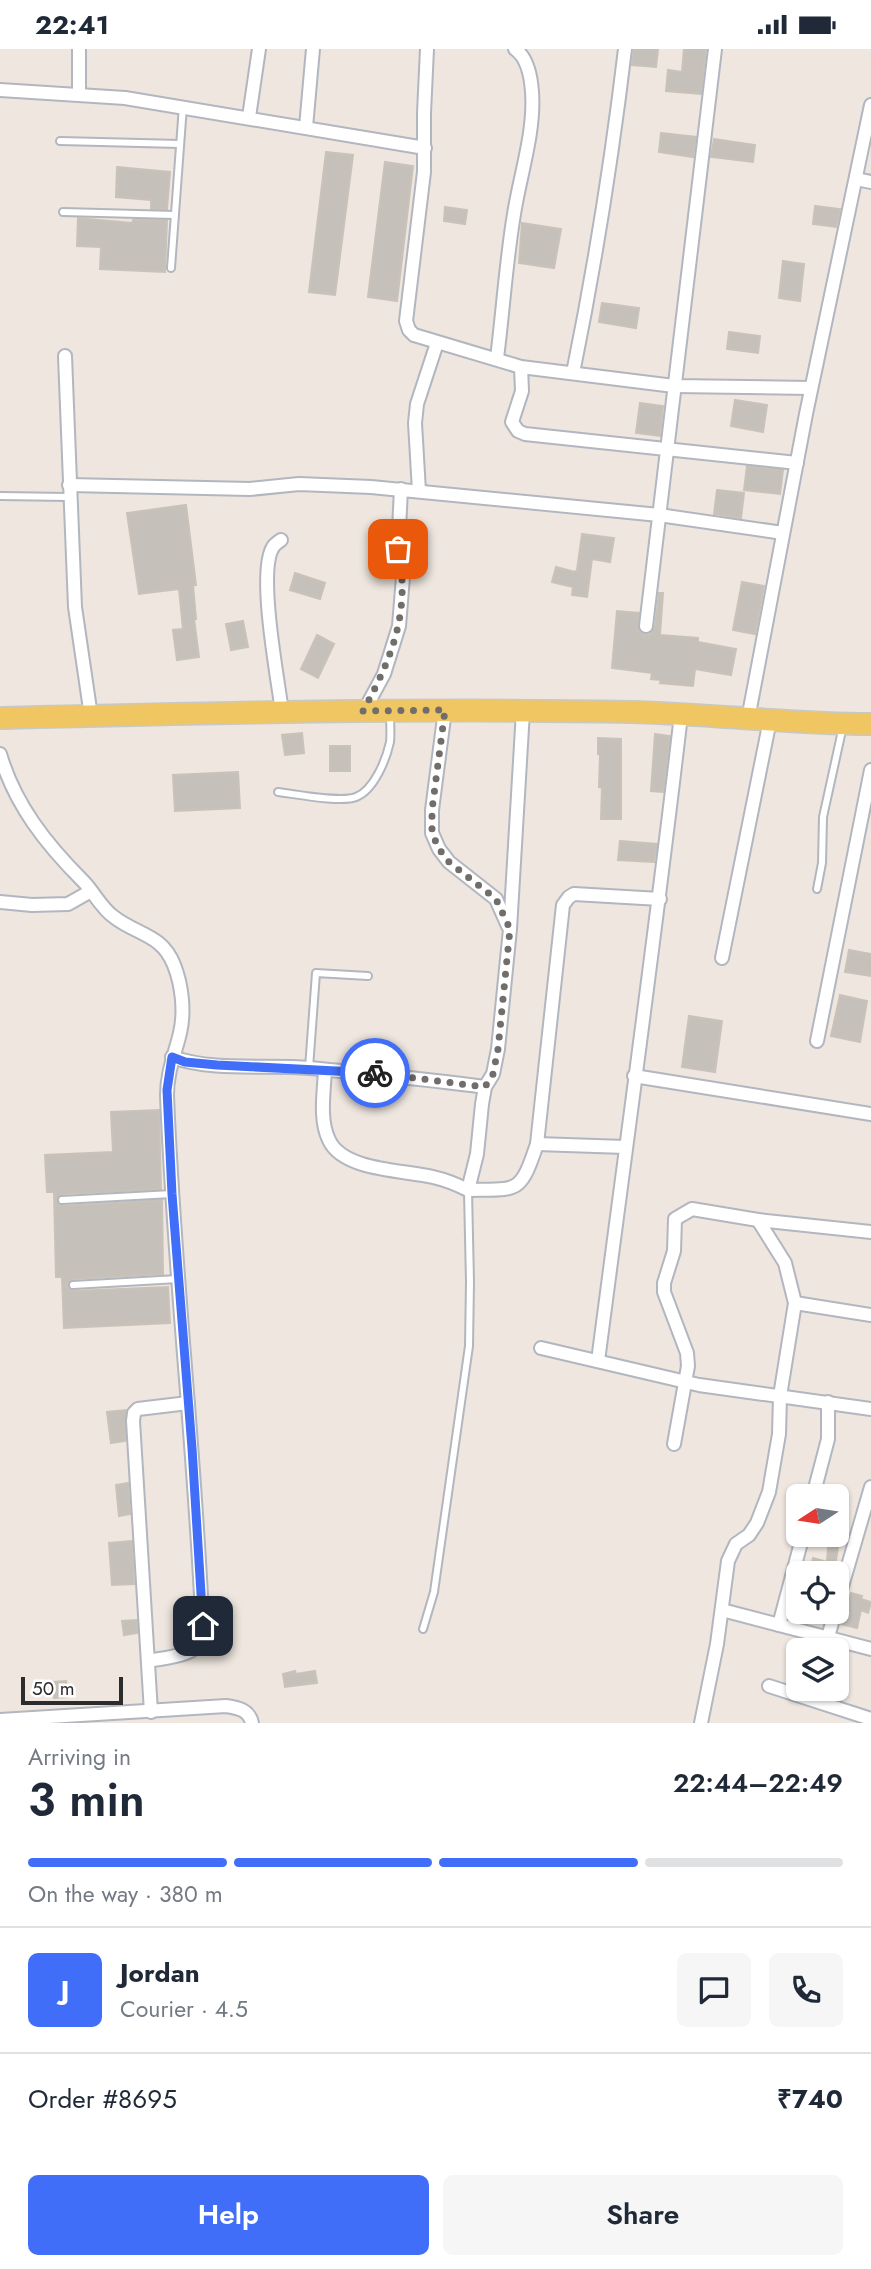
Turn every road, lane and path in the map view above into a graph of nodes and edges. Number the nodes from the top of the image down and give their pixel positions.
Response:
1 (79, 49) edge
2 (259, 49) edge
3 (313, 49) edge
4 (427, 49) edge
5 (515, 49) edge
6 (625, 49) edge
7 (715, 49) edge
8 (0, 90) edge
9 (79, 93) junction
10 (871, 105) edge
11 (183, 106) junction
12 (249, 117) junction
13 (306, 127) junction
14 (60, 141) dead end
15 (180, 143) junction
16 (425, 148) junction
17 (856, 179) junction
18 (871, 182) edge
19 (63, 212) dead end
20 (175, 215) junction
21 (171, 268) dead end
22 (437, 343) junction
23 (65, 356) dead end
24 (497, 358) junction
25 (521, 367) junction
26 (573, 373) junction
27 (674, 386) junction
28 (811, 388) junction
29 (667, 447) junction
30 (797, 463) junction
31 (401, 489) junction
32 (69, 491) junction
33 (419, 491) junction
34 (0, 496) edge
35 (659, 515) junction
36 (783, 533) junction
37 (281, 540) dead end
38 (646, 627) dead end
39 (390, 710) junction
40 (445, 710) junction
41 (363, 711) junction
42 (523, 711) junction
43 (282, 712) junction
44 (681, 715) junction
45 (91, 716) junction
46 (0, 718) edge
47 (748, 719) junction
48 (770, 720) junction
49 (843, 724) junction
50 (871, 724) edge
51 (0, 754) edge
52 (871, 771) edge
53 (278, 792) dead end
54 (817, 889) dead end
55 (91, 891) junction
56 (660, 899) junction
57 (0, 902) edge
58 (510, 929) junction
59 (723, 958) dead end
60 (368, 976) dead end
61 (817, 1041) dead end
62 (172, 1057) junction
63 (309, 1068) junction
64 (325, 1070) junction
65 (635, 1076) junction
66 (485, 1087) junction
67 (871, 1114) edge
68 (537, 1144) junction
69 (625, 1147) junction
70 (468, 1190) junction
71 (172, 1194) junction
72 (62, 1200) dead end
73 (758, 1220) junction
74 (871, 1232) edge
75 (178, 1279) junction
76 (73, 1285) dead end
77 (795, 1303) junction
78 (871, 1315) edge
79 (541, 1348) dead end
80 (598, 1361) junction
81 (687, 1382) junction
82 (780, 1396) junction
83 (828, 1402) junction
84 (188, 1403) junction
85 (871, 1409) edge
86 (674, 1444) dead end
87 (816, 1484) edge
88 (871, 1487) edge
89 (800, 1547) edge
90 (849, 1562) edge
91 (722, 1610) junction
92 (832, 1624) edge
93 (779, 1625) junction
94 (423, 1629) dead end
95 (828, 1637) junction
96 (871, 1649) edge
97 (148, 1661) junction
98 (769, 1686) dead end
99 (151, 1712) junction
100 (871, 1719) edge
101 (0, 1720) edge
102 (252, 1723) edge
103 (701, 1723) edge

1 - 9 street
2 - 12 street
3 - 13 street
4 - 16 street
5 - 24 street
6 - 26 street
7 - 27 street
8 - 9 street
9 - 11 street
10 - 17 street
11 - 12 street
11 - 15 lane
12 - 13 street
13 - 16 street
14 - 15 lane
15 - 20 lane
16 - 22 street
17 - 18 street
17 - 28 street
19 - 20 lane
20 - 21 lane
22 - 24 street
22 - 33 street
23 - 32 street
24 - 25 street
25 - 26 street
25 - 29 street
26 - 27 street
27 - 28 street
27 - 29 street
28 - 30 street
29 - 30 street
29 - 35 street
30 - 36 street
31 - 32 street
31 - 33 street
31 - 41 street
32 - 34 lane
32 - 45 street
33 - 35 street
35 - 36 street
35 - 38 street
36 - 47 street
37 - 43 street
39 - 40 main road
39 - 41 main road
39 - 53 lane
40 - 42 main road
40 - 58 street
41 - 43 main road
42 - 44 main road
42 - 58 street
43 - 45 main road
44 - 47 main road
44 - 56 street
45 - 46 main road
47 - 48 main road
48 - 49 main road
48 - 59 street
49 - 50 main road
49 - 54 lane
51 - 55 street
52 - 61 street
55 - 57 street
55 - 62 street
56 - 65 street
56 - 68 street
58 - 66 street
60 - 63 lane
62 - 63 street
62 - 71 street
63 - 64 street
64 - 66 street
64 - 70 street
65 - 67 street
65 - 69 street
66 - 70 street
68 - 69 street
68 - 70 street
69 - 80 street
70 - 94 lane
71 - 72 lane
71 - 75 street
73 - 74 street
73 - 77 street
73 - 81 street
75 - 76 lane
75 - 84 street
77 - 78 street
77 - 82 street
79 - 80 street
80 - 81 street
81 - 82 street
81 - 86 street
82 - 83 street
82 - 91 street
83 - 85 street
83 - 87 street
84 - 97 street
84 - 97 street
88 - 90 street
89 - 93 street
91 - 93 street
91 - 103 street
92 - 95 street
93 - 95 street
95 - 96 street
97 - 99 street
98 - 100 street
99 - 101 street
99 - 102 street

